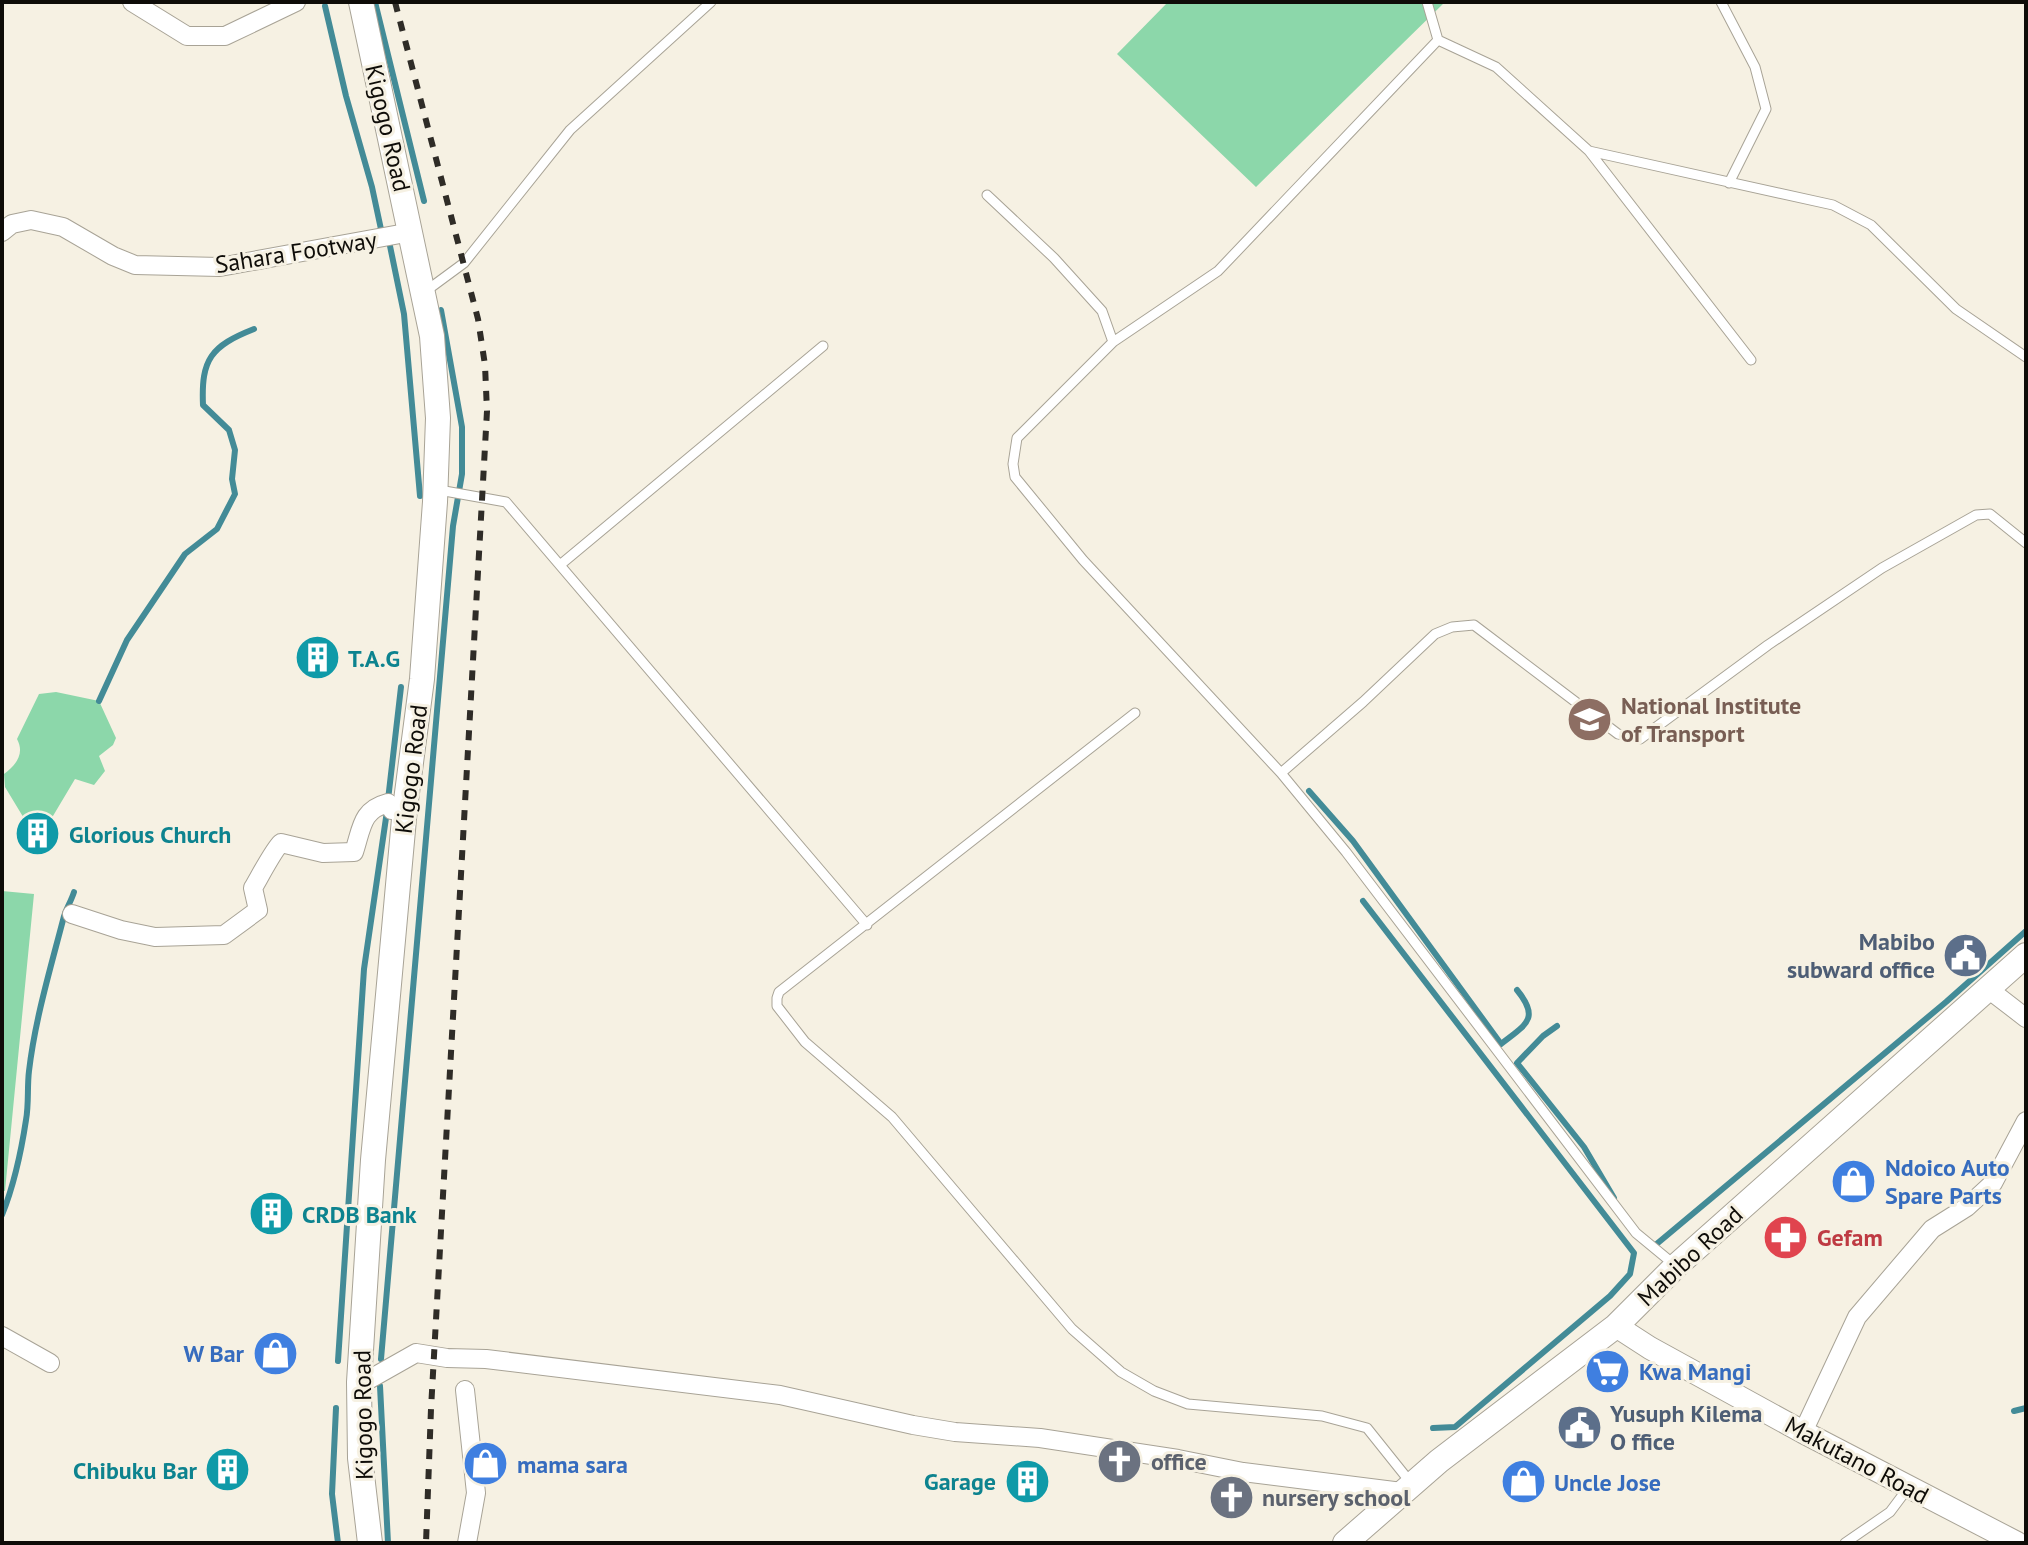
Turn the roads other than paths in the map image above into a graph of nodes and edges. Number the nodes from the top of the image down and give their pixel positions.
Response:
1 (132, 2) edge
2 (296, 2) edge
3 (361, 2) edge
4 (711, 2) edge
5 (1427, 2) edge
6 (1721, 2) edge
7 (1438, 40) junction
8 (1589, 151) junction
9 (1729, 183) junction
10 (987, 195) dead end
11 (2, 232) edge
12 (411, 232) junction
13 (423, 293) junction
14 (1113, 342) junction
15 (823, 346) dead end
16 (2026, 357) edge
17 (1751, 360) dead end
18 (436, 490) junction
19 (2026, 543) edge
20 (560, 565) junction
21 (1135, 713) dead end
22 (1281, 773) junction
23 (405, 808) junction
24 (72, 914) dead end
25 (867, 925) junction
26 (2026, 955) edge
27 (1987, 988) junction
28 (2026, 1018) edge
29 (2026, 1121) edge
30 (1676, 1266) junction
31 (1616, 1326) junction
32 (2, 1336) edge
33 (50, 1363) dead end
34 (359, 1382) junction
35 (465, 1390) dead end
36 (1803, 1432) junction
37 (1908, 1488) junction
38 (1408, 1489) junction
39 (1990, 1537) edge
40 (370, 1543) edge
41 (467, 1543) edge
42 (1345, 1543) edge
43 (1845, 1543) edge
44 (2017, 1543) edge

1 - 2 street
3 - 12 main road, Kigogo Road
4 - 13 lane
5 - 7 lane
6 - 9 lane
7 - 8 lane
7 - 14 lane
8 - 9 lane
8 - 17 lane
9 - 16 lane
10 - 14 lane
11 - 12 street, Sahara Footway
12 - 13 main road, Kigogo Road
13 - 18 main road, Kigogo Road
14 - 22 lane
15 - 20 lane
18 - 20 lane
18 - 23 main road, Kigogo Road
19 - 22 lane
20 - 25 lane
21 - 25 lane
22 - 30 lane
23 - 24 street
23 - 34 main road, Kigogo Road
25 - 38 lane
26 - 27 main road, Mabibo Road
27 - 28 street
27 - 30 main road, Mabibo Road
29 - 36 street
30 - 31 main road, Mabibo Road
31 - 36 street, Makutano Road
31 - 38 main road, Mabibo Road
32 - 33 street
34 - 38 street
34 - 40 main road, Kigogo Road
35 - 41 street
36 - 37 street, Makutano Road
37 - 39 street, Makutano Road
37 - 43 lane
38 - 42 main road, Mabibo Road
39 - 44 street, Makutano Road

